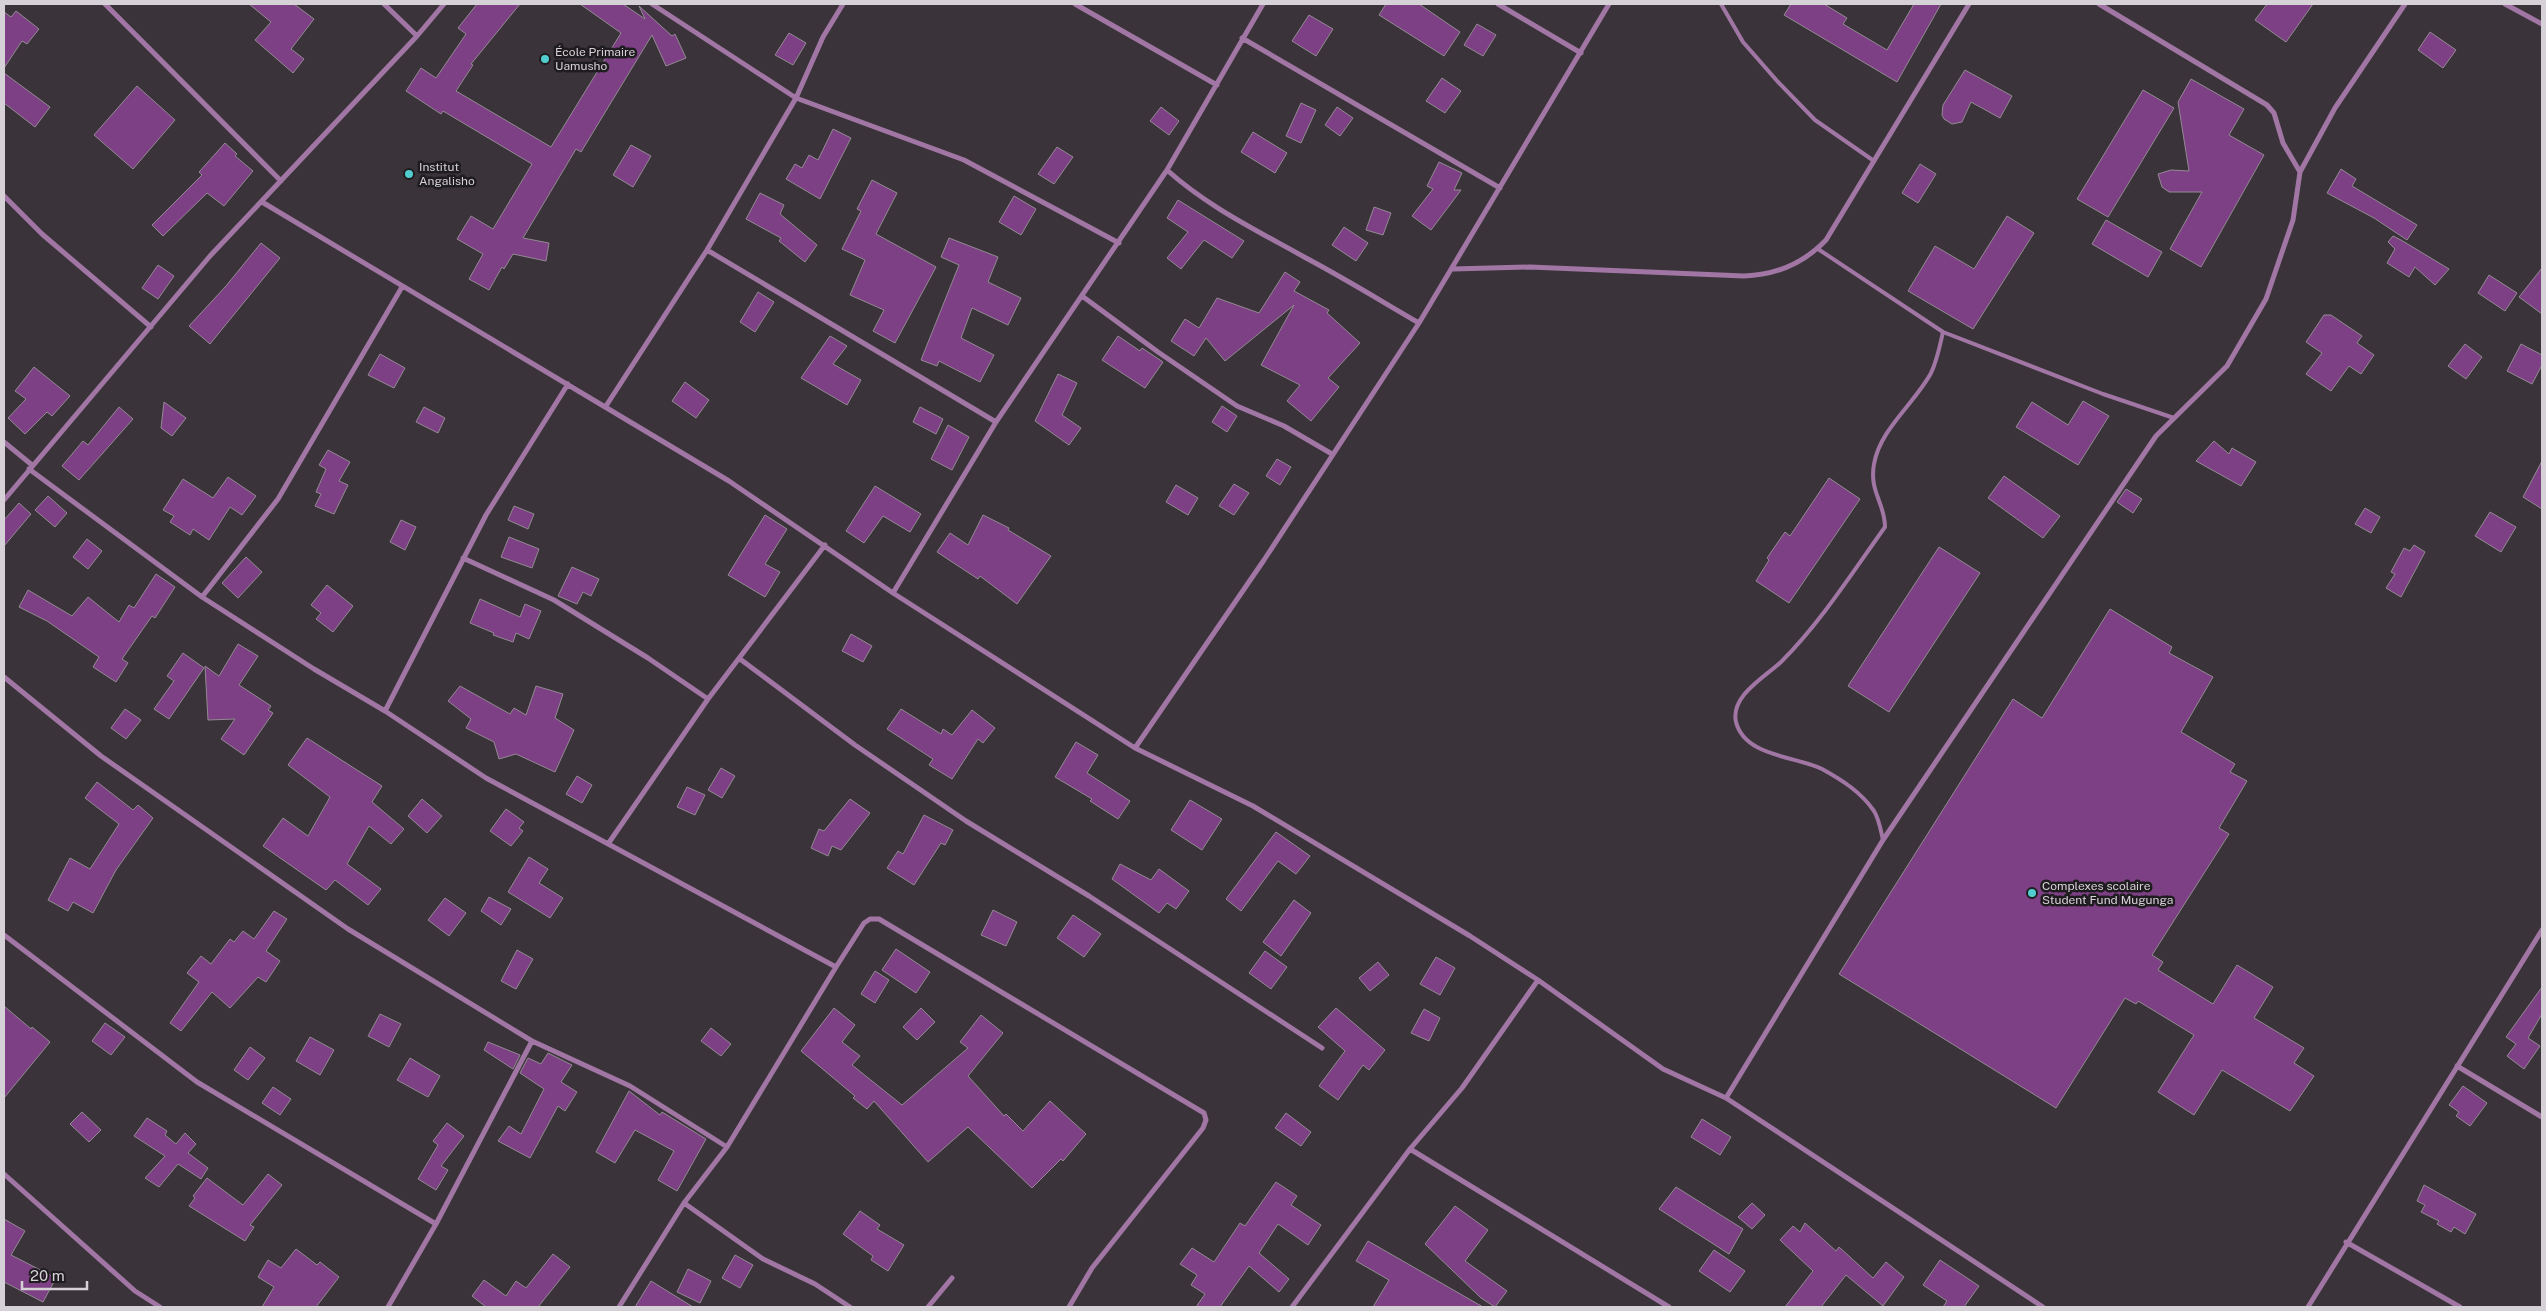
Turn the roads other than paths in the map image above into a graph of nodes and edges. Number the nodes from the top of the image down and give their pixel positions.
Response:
1 (105, 4) edge
2 (384, 4) edge
3 (444, 4) edge
4 (652, 4) edge
5 (844, 4) edge
6 (1075, 4) edge
7 (1262, 4) edge
8 (1498, 4) edge
9 (1609, 4) edge
10 (1721, 4) edge
11 (1969, 4) edge
12 (2100, 4) edge
13 (2405, 4) edge
14 (2505, 4) edge
15 (2542, 24) edge
16 (417, 36) junction
17 (1242, 38) junction
18 (1580, 53) junction
19 (1217, 85) junction
20 (796, 98) junction
21 (1874, 161) junction
22 (1167, 170) junction
23 (2300, 172) junction
24 (281, 181) junction
25 (1500, 188) junction
26 (4, 196) edge
27 (262, 202) junction
28 (1119, 243) junction
29 (1818, 249) junction
30 (707, 250) junction
31 (1452, 269) junction
32 (402, 287) junction
33 (1082, 296) junction
34 (1419, 323) junction
35 (151, 327) junction
36 (1943, 332) junction
37 (568, 384) junction
38 (606, 406) junction
39 (2174, 418) junction
40 (996, 422) junction
41 (4, 442) edge
42 (1332, 454) junction
43 (30, 467) junction
44 (4, 500) edge
45 (825, 544) junction
46 (463, 558) junction
47 (893, 593) junction
48 (202, 597) junction
49 (740, 659) junction
50 (4, 677) edge
51 (708, 699) junction
52 (385, 711) junction
53 (1135, 748) junction
54 (1883, 840) junction
55 (608, 844) junction
56 (2542, 930) edge
57 (4, 935) edge
58 (836, 967) junction
59 (1538, 980) junction
60 (532, 1041) junction
61 (1322, 1048) dead end
62 (2457, 1066) junction
63 (1726, 1098) junction
64 (2542, 1117) edge
65 (727, 1147) junction
66 (1410, 1149) junction
67 (4, 1174) edge
68 (684, 1203) junction
69 (436, 1224) junction
70 (2346, 1242) junction
71 (952, 1278) dead end
72 (160, 1307) edge
73 (388, 1307) edge
74 (619, 1307) edge
75 (850, 1307) edge
76 (928, 1307) edge
77 (1069, 1307) edge
78 (1292, 1307) edge
79 (1669, 1307) edge
80 (2043, 1307) edge
81 (2308, 1307) edge
82 (2460, 1307) edge

1 - 24 street
2 - 16 street
3 - 16 street
4 - 20 street
5 - 20 street
6 - 19 street
7 - 17 street
8 - 18 street
9 - 18 street
10 - 21 lane
11 - 21 street
12 - 23 street
13 - 23 street
14 - 15 street
16 - 24 street
17 - 19 street
17 - 25 street
18 - 25 street
19 - 22 street
20 - 28 street
20 - 30 street
21 - 29 street
22 - 28 street
22 - 34 street
23 - 39 street
24 - 27 street
25 - 31 street
26 - 35 street
27 - 32 street
27 - 35 street
28 - 33 street
29 - 31 street
29 - 36 lane
30 - 38 street
30 - 40 street
31 - 34 street
32 - 37 street
32 - 48 street
33 - 40 street
33 - 42 street
34 - 42 street
35 - 43 street
36 - 39 lane
36 - 54 lane
37 - 38 street
37 - 46 street
38 - 45 street
39 - 54 street
40 - 47 street
41 - 43 street
42 - 53 street
43 - 44 street
43 - 48 street
45 - 47 street
45 - 49 street
46 - 51 street
46 - 52 street
47 - 53 street
48 - 52 street
49 - 51 street
49 - 61 street
50 - 60 street
51 - 55 street
52 - 55 street
53 - 59 street
54 - 63 street
55 - 58 street
56 - 62 street
57 - 69 street
58 - 65 street
58 - 77 street
59 - 63 street
59 - 66 street
60 - 65 street
60 - 69 street
62 - 64 street
62 - 70 street
63 - 80 street
65 - 68 street
66 - 78 street
66 - 79 street
67 - 72 street
68 - 74 street
68 - 75 street
69 - 73 street
70 - 81 street
70 - 82 street
71 - 76 street

